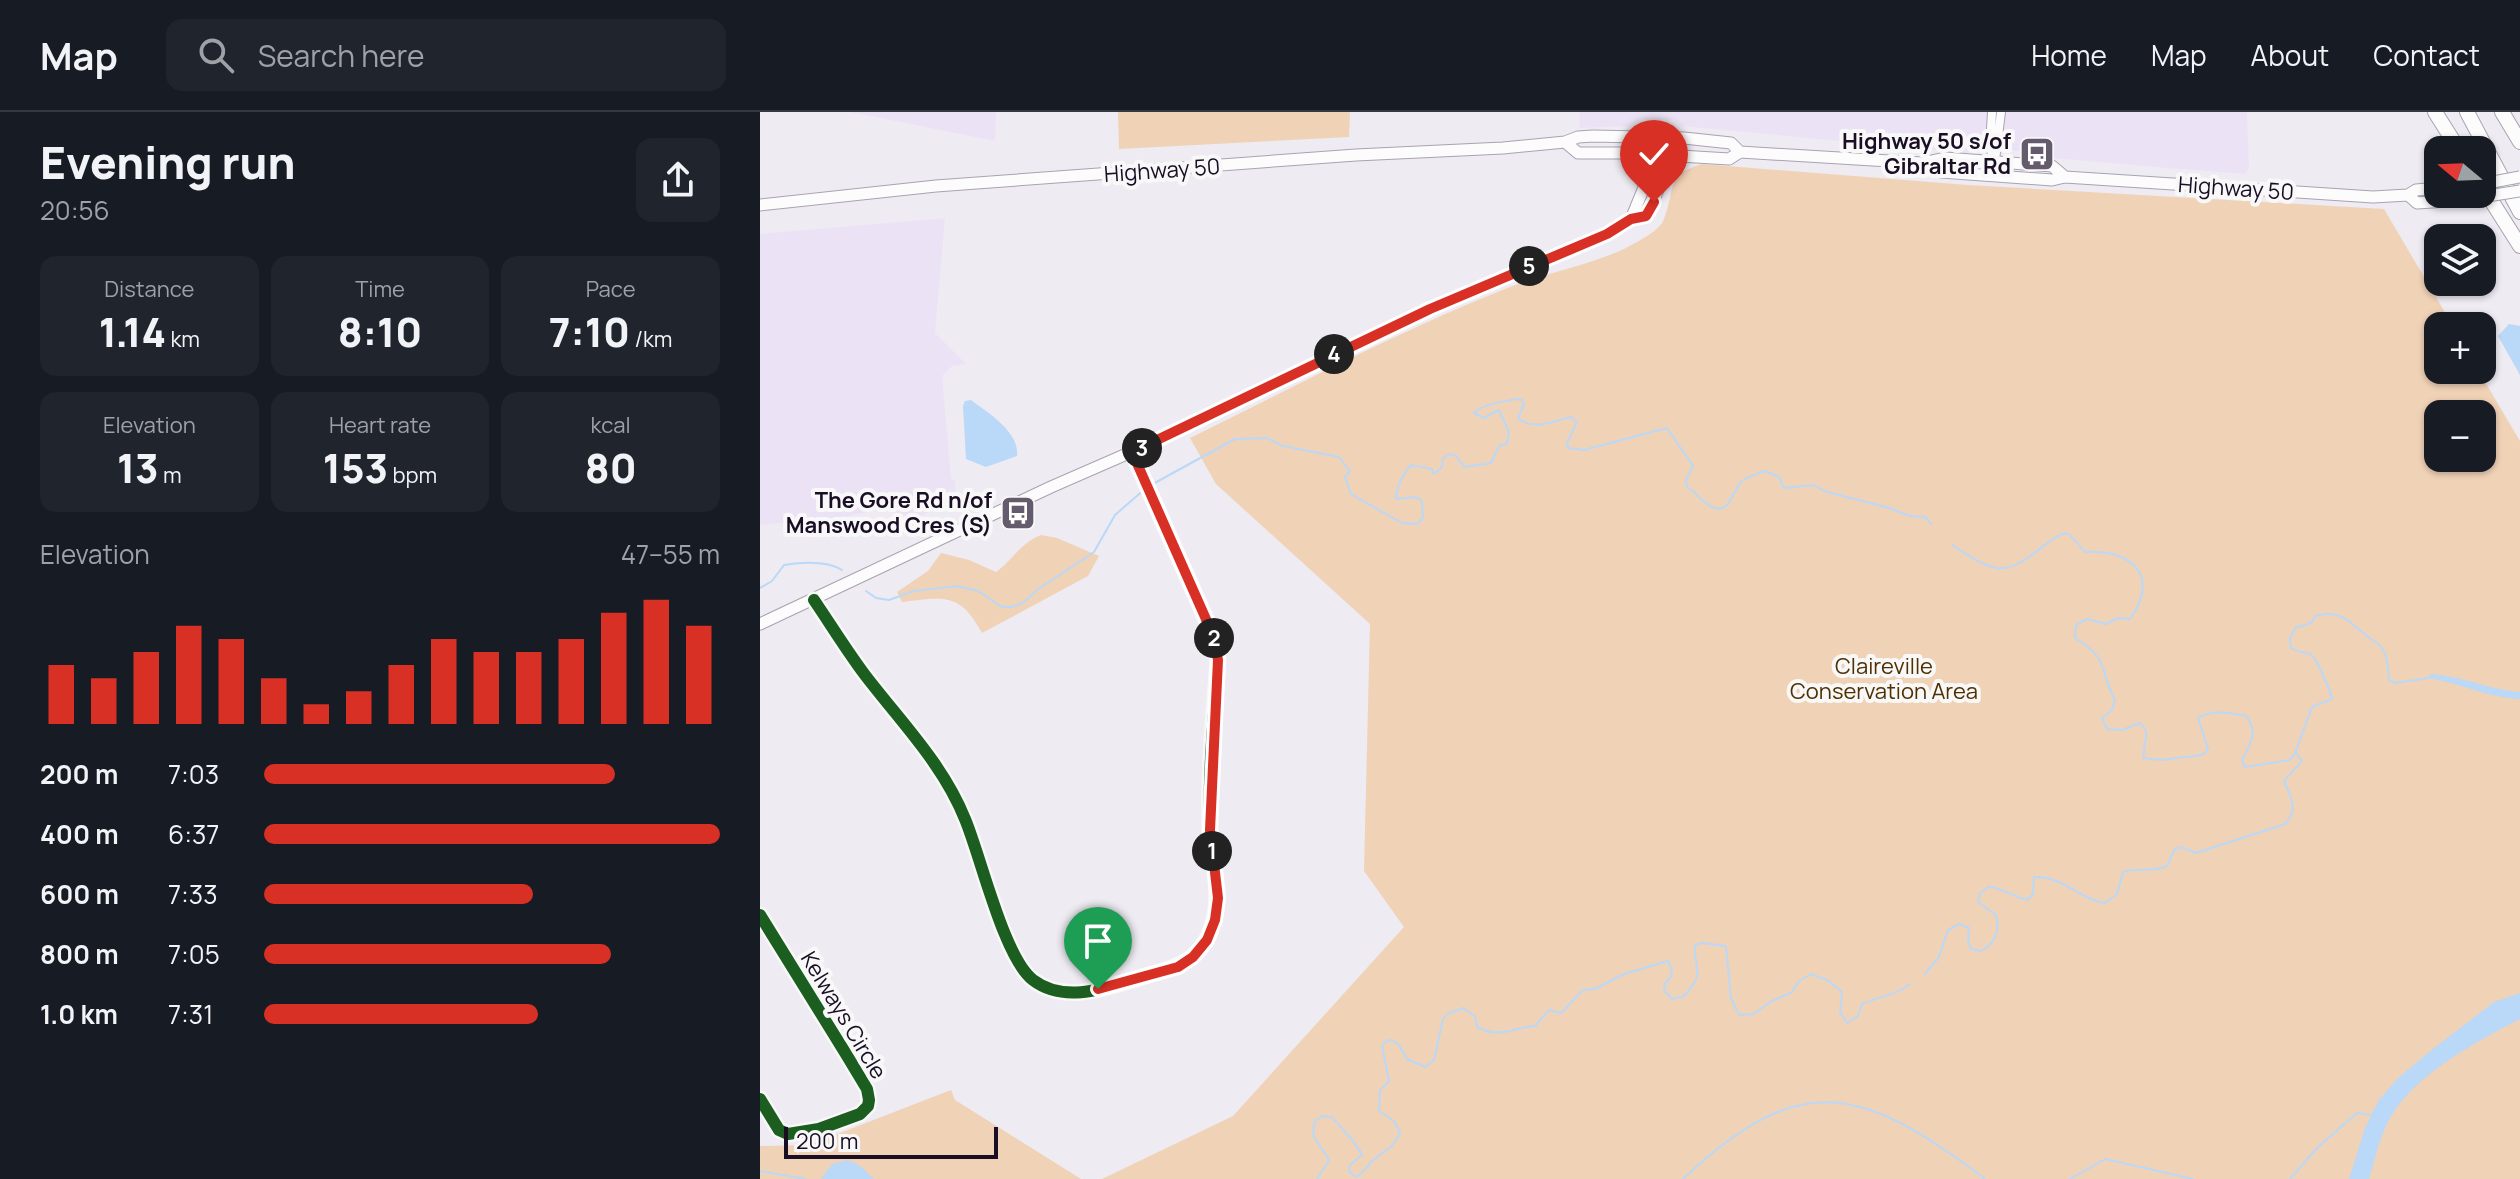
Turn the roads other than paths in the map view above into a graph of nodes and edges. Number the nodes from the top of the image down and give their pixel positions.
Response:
1 (1992, 112) edge
2 (2001, 112) edge
3 (2435, 112) edge
4 (2467, 112) edge
5 (2502, 112) edge
6 (1650, 136) junction
7 (2450, 136) edge
8 (1565, 142) junction
9 (2520, 142) edge
10 (1740, 152) junction
11 (1648, 154) junction
12 (1662, 154) junction
13 (1994, 161) junction
14 (1922, 163) junction
15 (1993, 176) junction
16 (2065, 177) junction
17 (2520, 177) edge
18 (2496, 182) edge
19 (2424, 189) edge
20 (2520, 191) edge
21 (2408, 195) junction
22 (760, 205) edge
23 (2496, 207) edge
24 (2520, 212) edge
25 (1631, 219) junction
26 (2520, 246) edge
27 (1132, 452) junction
28 (814, 600) junction
29 (760, 624) edge
30 (760, 915) edge
31 (760, 1099) edge

1 - 13 street
2 - 13 street
3 - 7 highway
4 - 24 highway
5 - 9 highway
6 - 8 main road, Highway 50
6 - 10 main road, Highway 50
6 - 11 main road
8 - 11 main road, Highway 50
8 - 22 main road, Highway 50
10 - 12 main road, Highway 50
10 - 14 main road, Highway 50
11 - 12 main road, Highway 50
11 - 25 main road
12 - 25 main road
13 - 14 main road, Highway 50
13 - 15 street
13 - 16 main road, Highway 50
14 - 15 main road, Highway 50
15 - 16 main road, Highway 50
16 - 21 main road, Highway 50
17 - 18 main road, bridge
19 - 21 main road, Highway 50
20 - 21 main road, Highway 50, bridge
23 - 26 highway
25 - 27 main road
27 - 28 main road
27 - 28 street
28 - 29 main road
30 - 31 street, Kelways Circle

